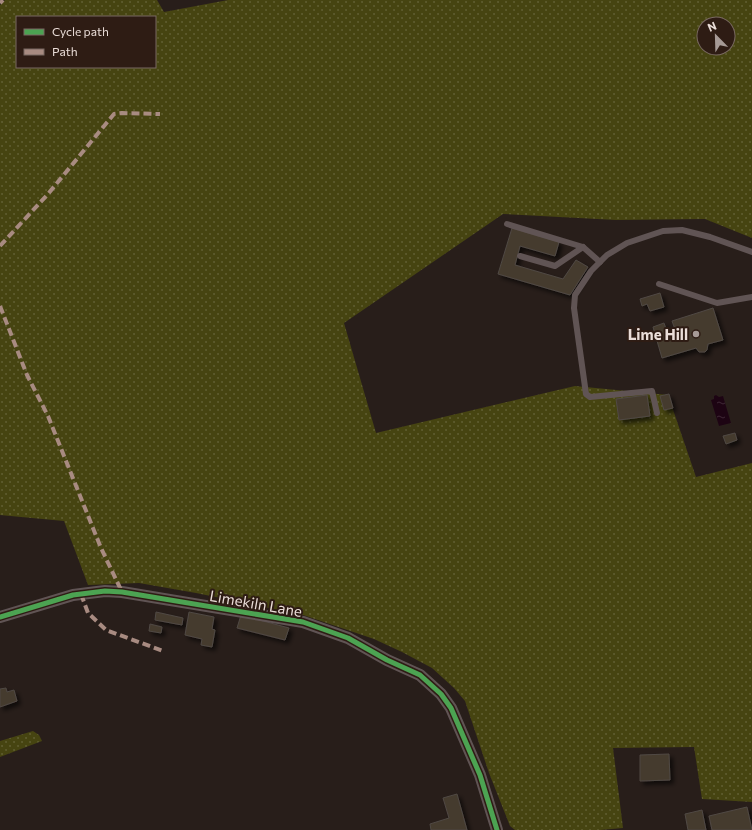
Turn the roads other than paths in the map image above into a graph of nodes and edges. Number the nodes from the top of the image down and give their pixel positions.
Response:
1 (508, 224) dead end
2 (583, 247) junction
3 (752, 252) edge
4 (520, 256) dead end
5 (600, 262) junction
6 (659, 284) dead end
7 (752, 296) edge
8 (657, 413) dead end
9 (0, 617) edge
10 (497, 830) edge

1 - 2 lane
2 - 4 lane
2 - 5 lane
3 - 5 lane
5 - 8 lane
6 - 7 lane
9 - 10 street, Limekiln Lane

